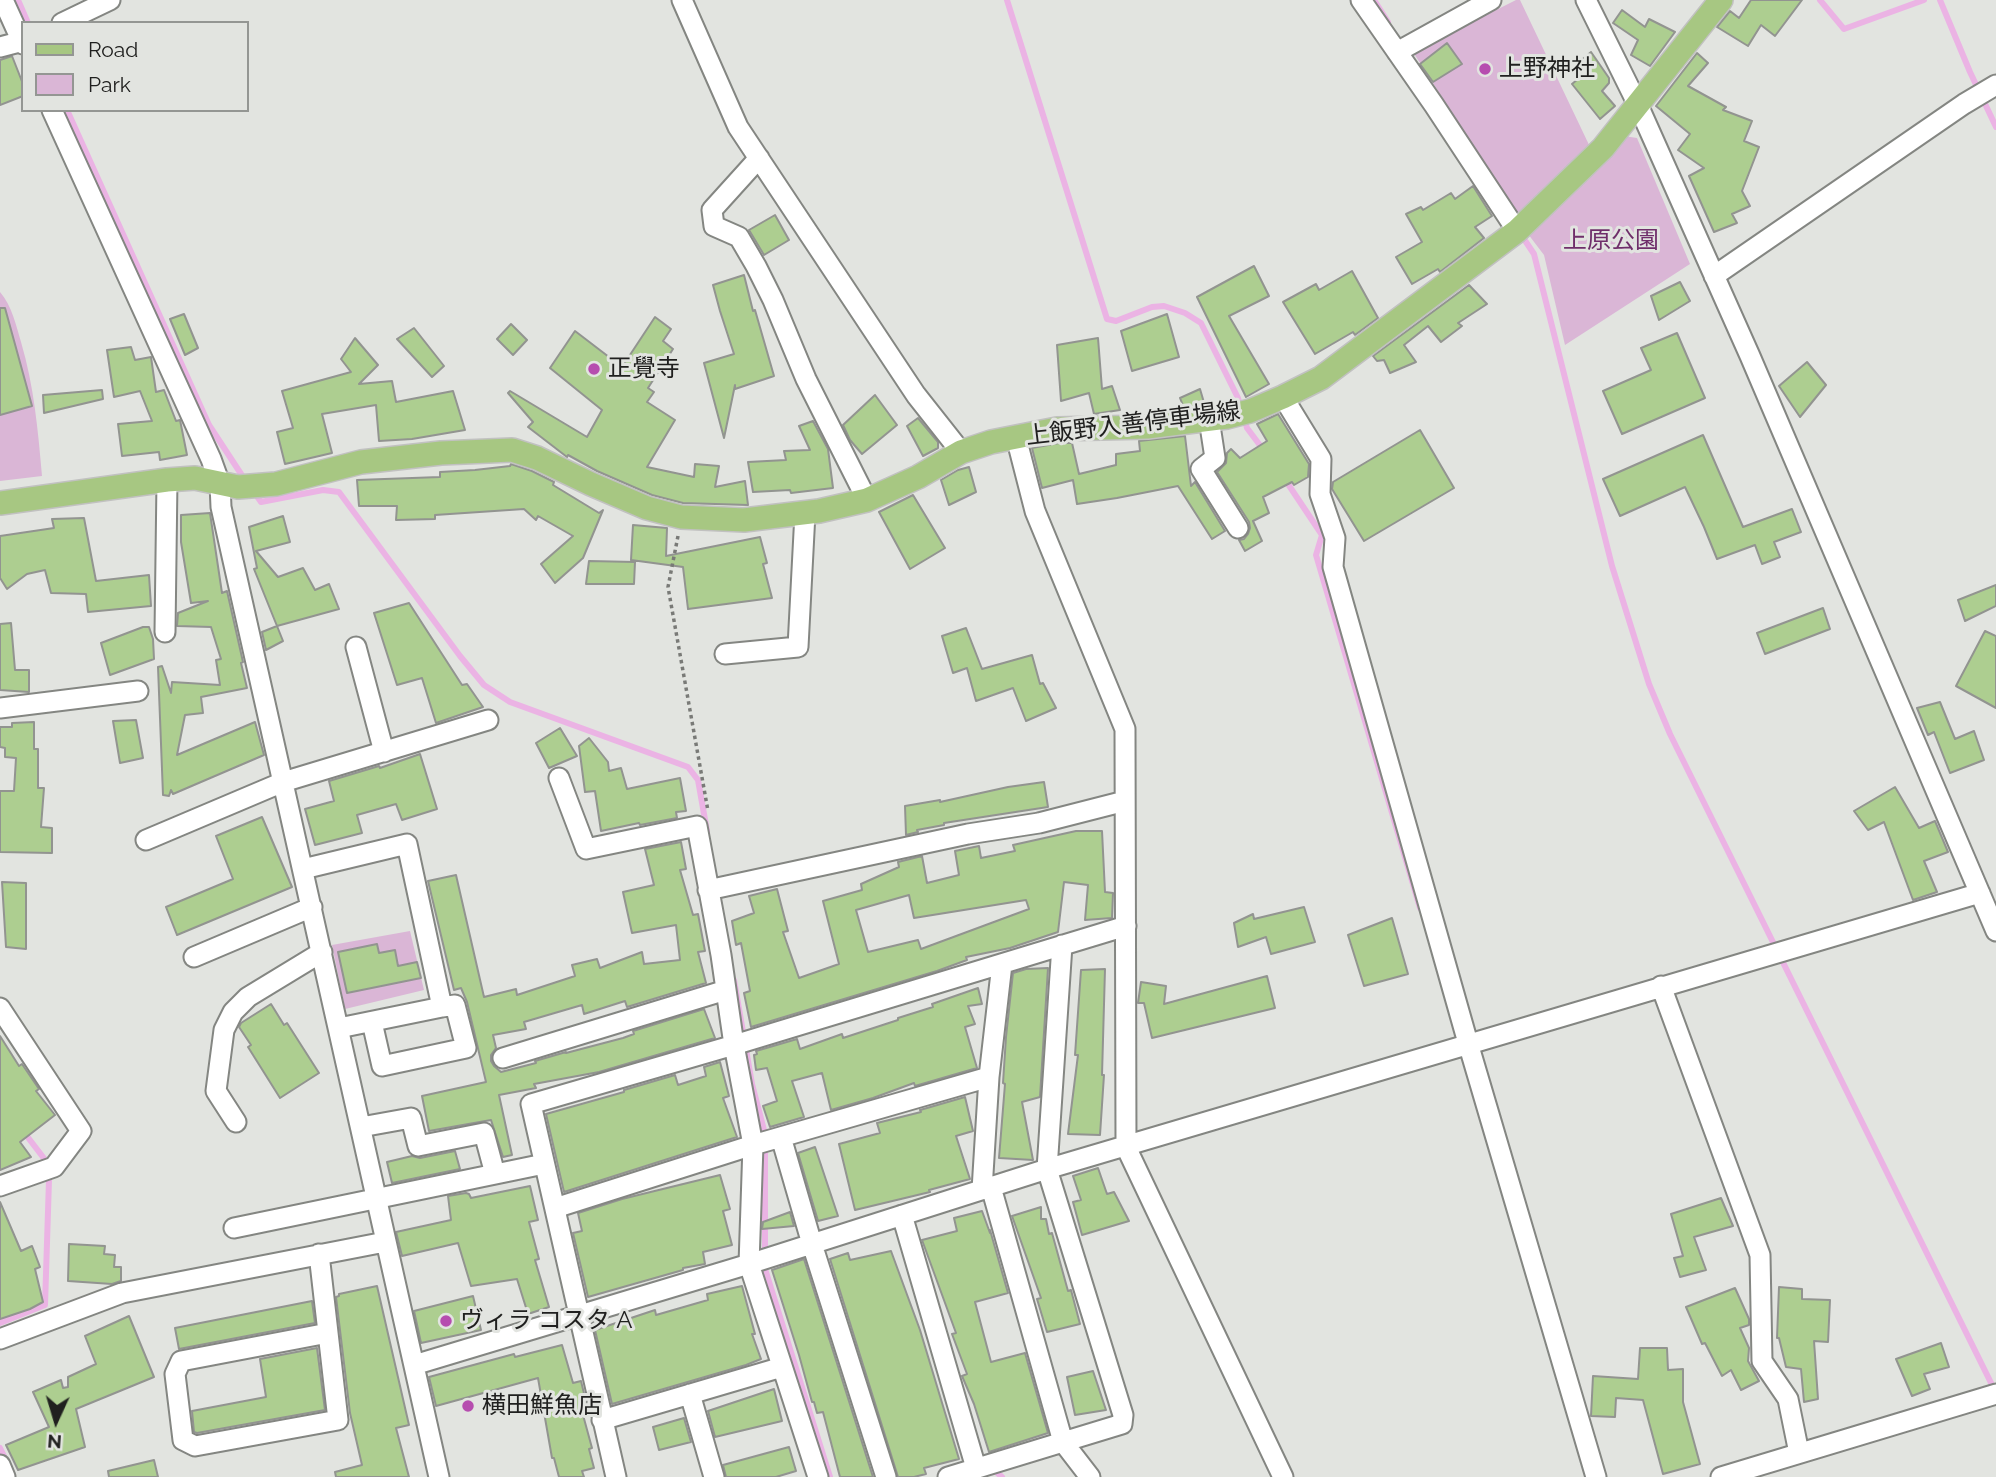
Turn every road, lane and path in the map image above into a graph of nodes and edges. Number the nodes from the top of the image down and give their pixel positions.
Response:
1 (3, 0) edge
2 (110, 0) edge
3 (681, 0) edge
4 (1361, 0) edge
5 (1491, 0) edge
6 (1586, 0) edge
7 (1721, 0) edge
8 (66, 21) edge
9 (21, 40) edge
10 (21, 42) edge
11 (0, 47) edge
12 (1397, 52) junction
13 (1996, 85) edge
14 (1638, 106) junction
15 (53, 112) edge
16 (759, 158) junction
17 (1517, 231) junction
18 (1714, 276) junction
19 (1283, 397) junction
20 (1209, 419) junction
21 (1016, 437) junction
22 (961, 452) junction
23 (167, 480) junction
24 (220, 484) junction
25 (867, 500) junction
26 (0, 503) edge
27 (805, 513) junction
28 (681, 517) junction
29 (1238, 528) dead end
30 (165, 632) dead end
31 (356, 647) dead end
32 (725, 654) dead end
33 (138, 691) dead end
34 (0, 708) edge
35 (488, 720) dead end
36 (384, 751) junction
37 (559, 778) dead end
38 (283, 782) junction
39 (1125, 801) junction
40 (697, 826) junction
41 (146, 840) dead end
42 (303, 869) junction
43 (708, 890) junction
44 (1980, 893) junction
45 (312, 907) junction
46 (1126, 926) junction
47 (1996, 931) edge
48 (1062, 946) junction
49 (322, 952) junction
50 (194, 957) dead end
51 (1002, 964) junction
52 (1661, 986) junction
53 (726, 990) junction
54 (442, 1007) junction
55 (0, 1008) edge
56 (372, 1022) junction
57 (339, 1028) junction
58 (1468, 1043) junction
59 (734, 1045) junction
60 (503, 1058) dead end
61 (989, 1077) junction
62 (236, 1122) dead end
63 (361, 1128) junction
64 (781, 1137) junction
65 (752, 1145) junction
66 (1126, 1147) junction
67 (544, 1164) junction
68 (1047, 1169) junction
69 (495, 1174) junction
70 (0, 1186) edge
71 (986, 1189) junction
72 (376, 1200) junction
73 (555, 1209) junction
74 (902, 1215) junction
75 (234, 1228) dead end
76 (385, 1242) junction
77 (812, 1244) junction
78 (319, 1254) junction
79 (749, 1264) junction
80 (579, 1315) junction
81 (328, 1332) junction
82 (0, 1339) edge
83 (414, 1365) junction
84 (782, 1367) junction
85 (690, 1394) junction
86 (1996, 1394) edge
87 (601, 1420) junction
88 (1063, 1442) junction
89 (1799, 1453) junction
90 (0, 1465) edge
91 (976, 1468) junction
92 (5, 1477) edge
93 (439, 1477) edge
94 (616, 1477) edge
95 (714, 1477) edge
96 (818, 1477) edge
97 (886, 1477) edge
98 (948, 1477) edge
99 (1090, 1477) edge
100 (1283, 1477) edge
101 (1596, 1477) edge
102 (1721, 1477) edge

1 - 9 street
2 - 8 street
3 - 16 street
4 - 12 street
5 - 12 street
6 - 14 street
7 - 14 main road, 上飯野入善停車場線
10 - 11 street
12 - 17 street
13 - 18 street
14 - 17 main road, 上飯野入善停車場線
14 - 18 street
15 - 24 street
16 - 22 street
16 - 25 street
17 - 19 main road, 上飯野入善停車場線
18 - 44 street
19 - 20 main road, 上飯野入善停車場線
19 - 58 street
20 - 21 main road, 上飯野入善停車場線
20 - 29 street
21 - 22 main road, 上飯野入善停車場線
21 - 39 street
22 - 25 main road, 上飯野入善停車場線
23 - 24 main road, 上飯野入善停車場線
23 - 26 main road, 上飯野入善停車場線
23 - 30 street
24 - 28 main road, 上飯野入善停車場線
24 - 38 street
25 - 27 main road, 上飯野入善停車場線
27 - 28 main road, 上飯野入善停車場線
27 - 32 street
28 - 40 path
31 - 36 street
33 - 34 street
35 - 36 street
36 - 38 street
37 - 40 street
38 - 41 street
38 - 42 street
39 - 43 street
39 - 46 street
40 - 43 street
42 - 45 street
42 - 54 street
43 - 53 street
44 - 47 street
44 - 52 street
45 - 49 street
45 - 50 street
46 - 48 street
46 - 66 street
48 - 51 street
48 - 68 street
49 - 57 street
49 - 62 street
51 - 59 street
51 - 61 street
52 - 58 street
52 - 89 street
53 - 59 street
53 - 60 street
54 - 56 street
54 - 56 street
55 - 70 street
56 - 57 street
57 - 63 street
58 - 66 street
58 - 101 street
59 - 65 street
59 - 67 street
61 - 64 street
61 - 71 street
63 - 69 street
63 - 72 street
64 - 65 street
64 - 77 street
65 - 73 street
65 - 79 street
66 - 68 street
66 - 100 street
67 - 69 street
67 - 73 street
68 - 71 street
68 - 88 street
69 - 72 street
71 - 74 street
71 - 88 street
72 - 75 street
72 - 76 street
73 - 80 street
74 - 77 street
74 - 91 street
76 - 78 street
76 - 83 street
77 - 79 street
77 - 97 street
78 - 81 street
78 - 82 street
79 - 80 street
79 - 84 street
80 - 83 street
80 - 87 street
81 - 81 street
83 - 93 street
84 - 85 street
84 - 96 street
85 - 87 street
85 - 95 street
86 - 89 street
87 - 94 street
88 - 91 street
88 - 99 street
89 - 102 street
90 - 92 street
91 - 98 street

